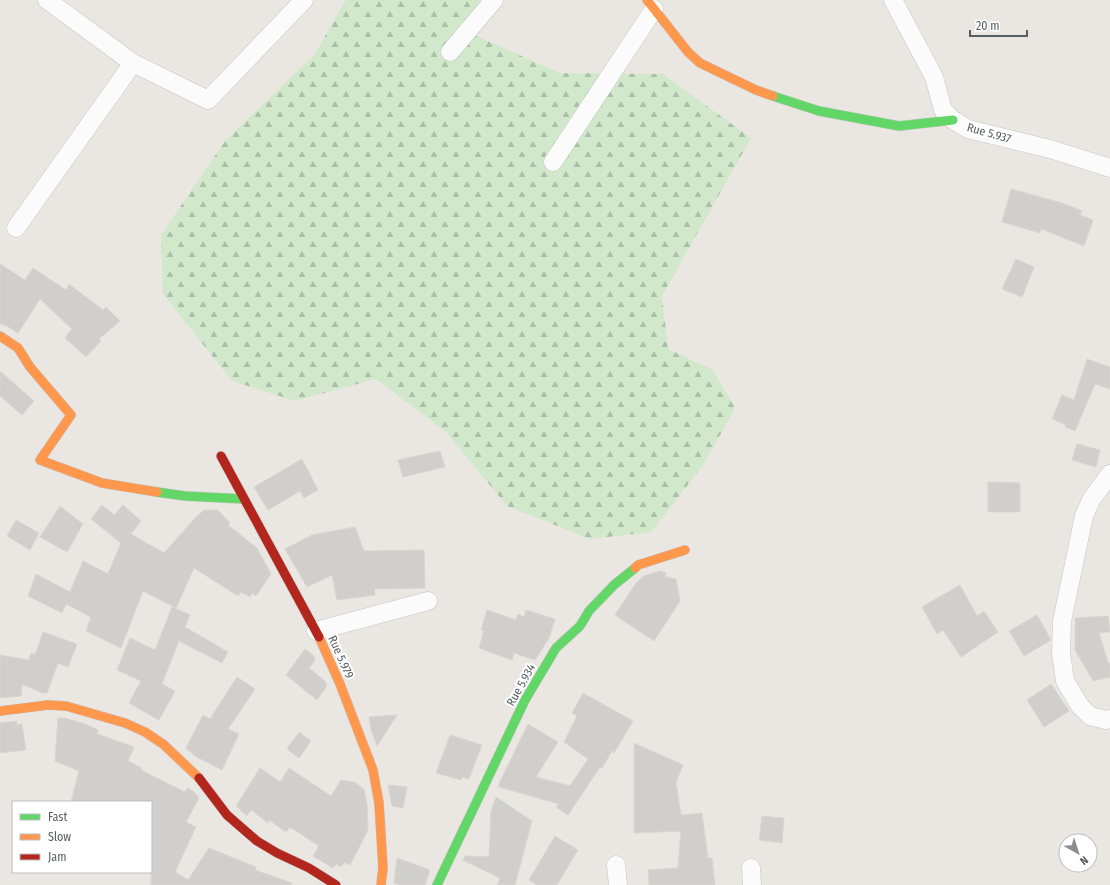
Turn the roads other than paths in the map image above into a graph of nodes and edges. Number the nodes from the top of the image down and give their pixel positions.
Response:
1 (47, 0) edge
2 (304, 0) edge
3 (494, 0) edge
4 (893, 0) edge
5 (650, 4) edge
6 (450, 52) dead end
7 (133, 63) junction
8 (953, 120) junction
9 (552, 162) dead end
10 (1110, 168) edge
11 (16, 228) dead end
12 (0, 336) edge
13 (221, 456) dead end
14 (1110, 474) edge
15 (244, 499) junction
16 (685, 550) dead end
17 (428, 601) dead end
18 (316, 631) junction
19 (0, 711) edge
20 (1110, 719) edge
21 (616, 865) dead end
22 (336, 885) edge
23 (381, 885) edge
24 (437, 885) edge
25 (618, 885) edge

1 - 7 street
2 - 7 street
3 - 6 street
4 - 8 street, Rue 5.937
5 - 8 street
5 - 9 street
7 - 11 street
8 - 10 street, Rue 5.937
12 - 15 street
13 - 15 street, Rue 5.979
14 - 20 street
15 - 18 street, Rue 5.979
16 - 24 street, Rue 5.934
17 - 18 street
18 - 23 street, Rue 5.979
19 - 22 street
21 - 25 street

